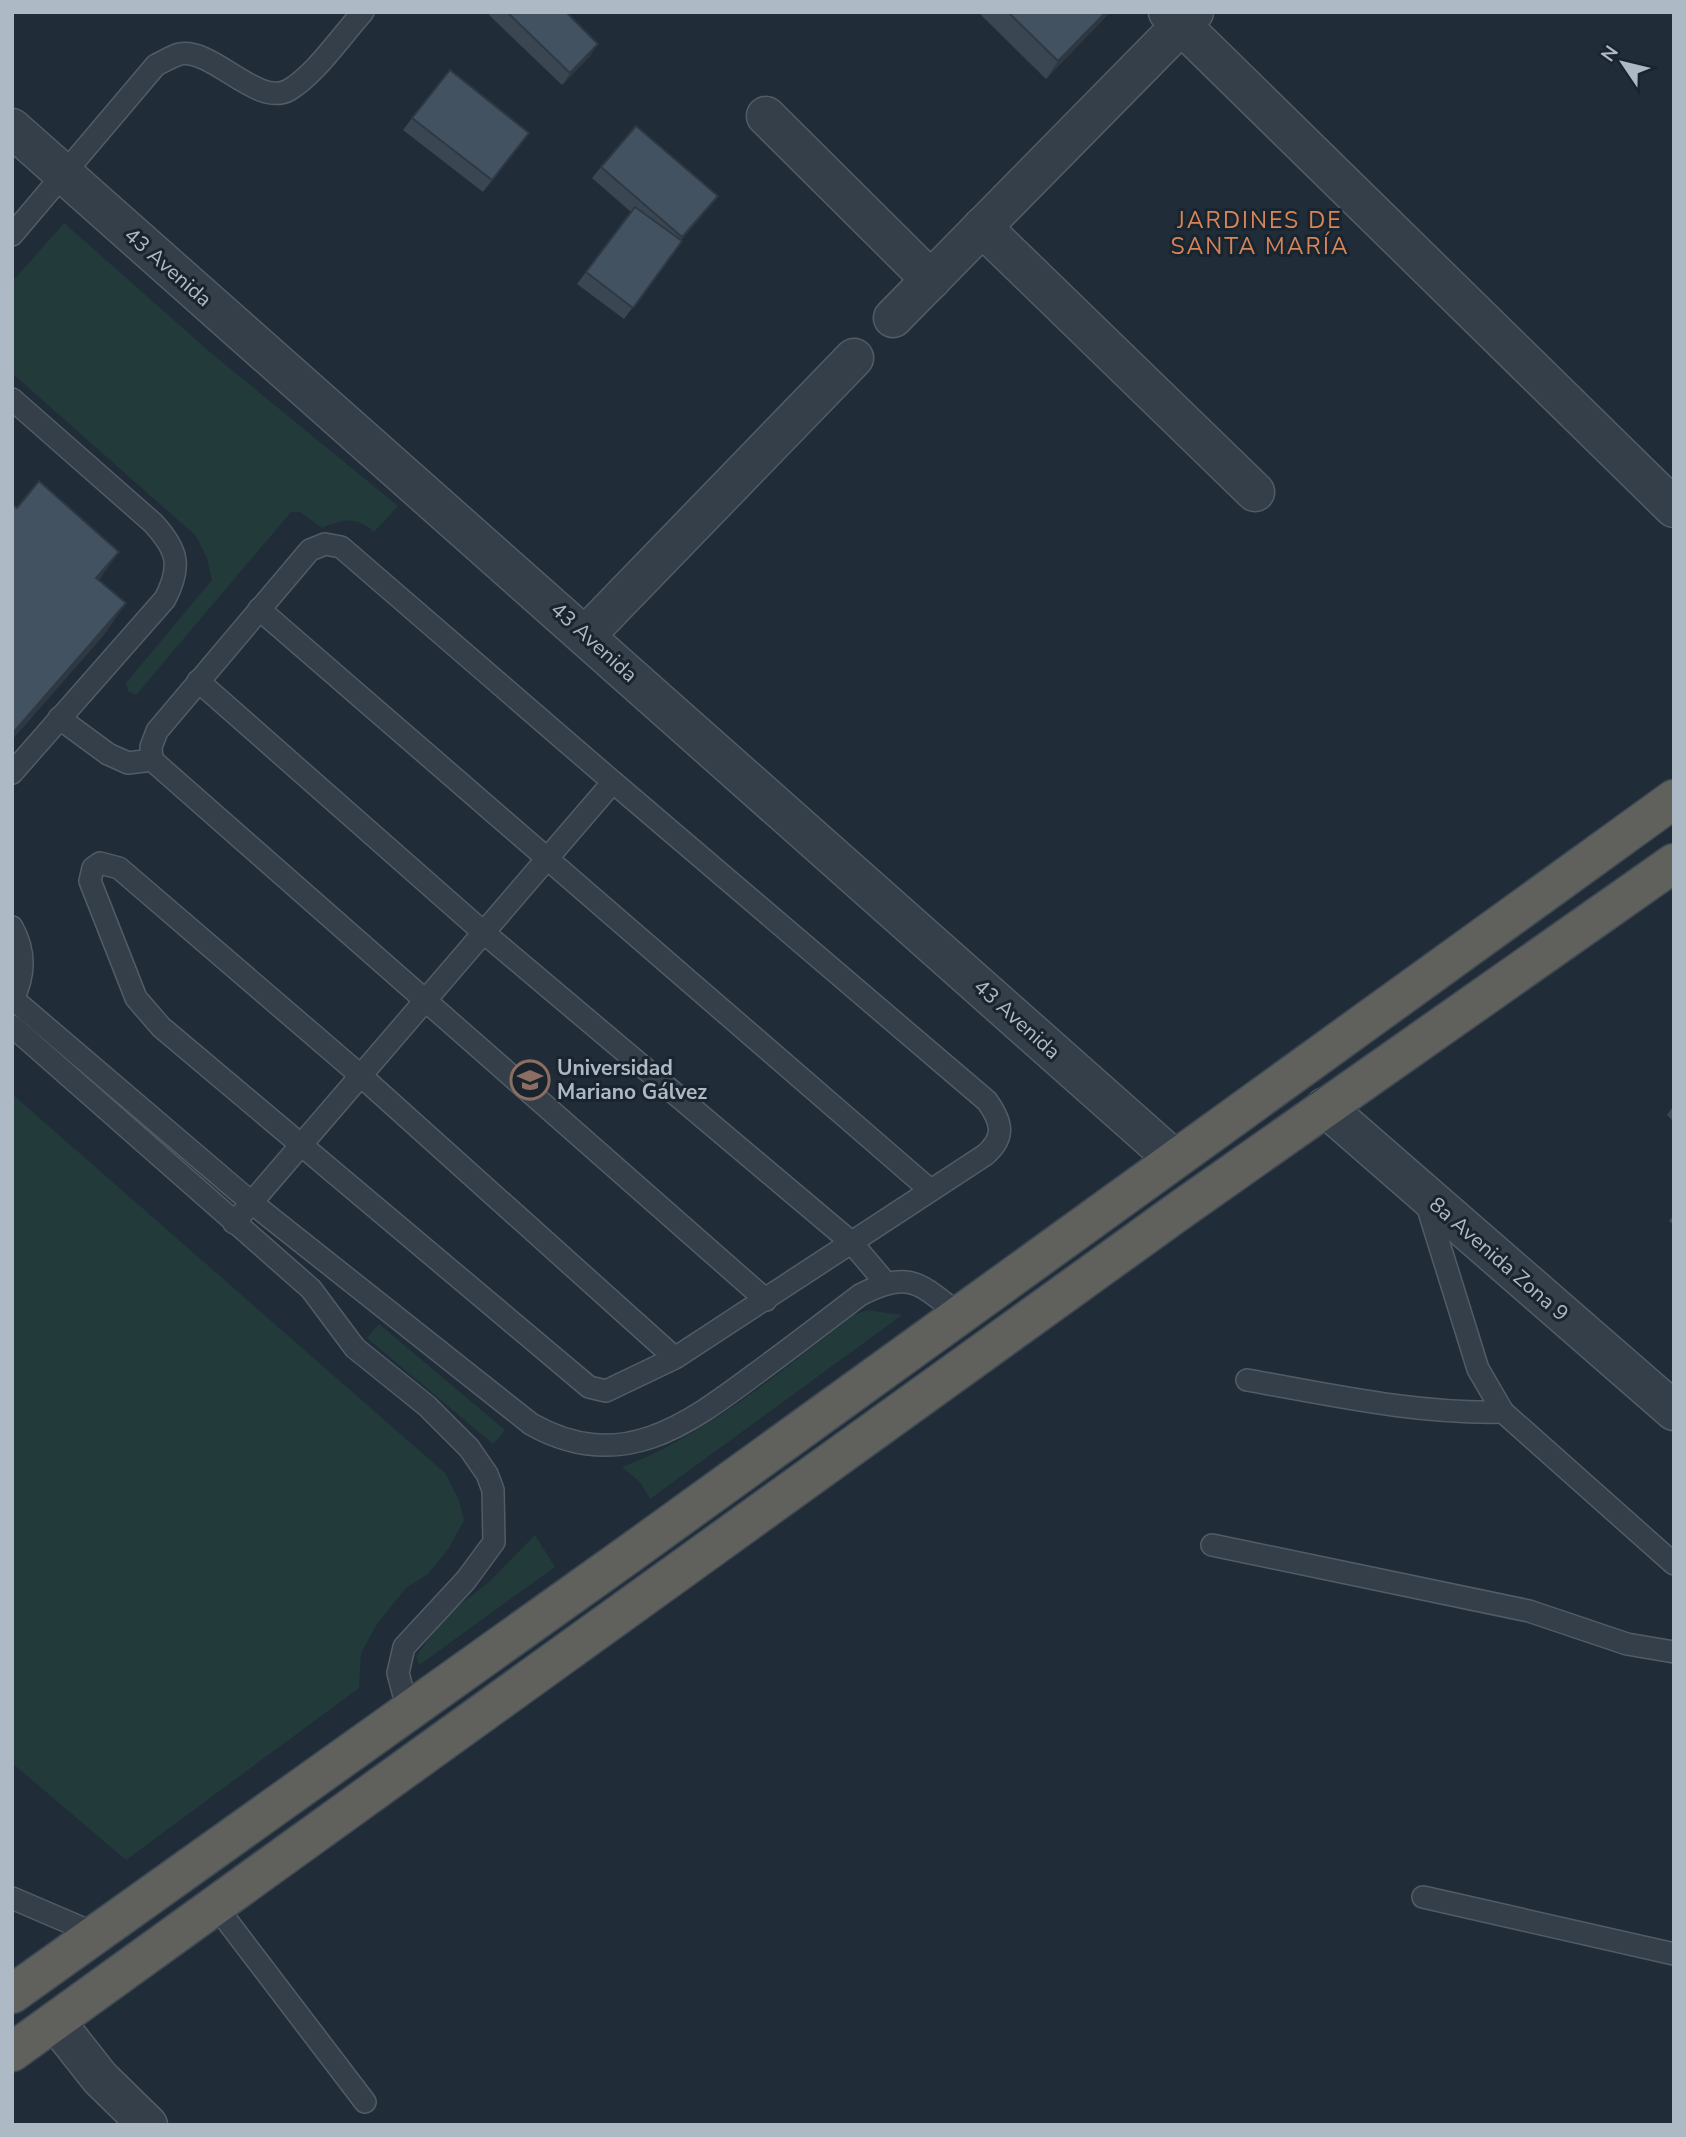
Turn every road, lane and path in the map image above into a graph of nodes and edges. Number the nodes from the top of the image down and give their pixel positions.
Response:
1 (363, 12) edge
2 (1181, 17) edge
3 (766, 116) dead end
4 (12, 128) edge
5 (64, 175) junction
6 (982, 227) junction
7 (12, 234) edge
8 (931, 280) junction
9 (893, 318) dead end
10 (854, 358) dead end
11 (12, 399) edge
12 (1255, 492) dead end
13 (1674, 508) edge
14 (259, 609) junction
15 (586, 635) junction
16 (198, 681) junction
17 (59, 718) junction
18 (152, 760) junction
19 (12, 773) edge
20 (613, 782) junction
21 (1674, 799) edge
22 (549, 857) junction
23 (1674, 863) edge
24 (12, 927) edge
25 (484, 932) junction
26 (13, 1000) edge
27 (424, 1001) junction
28 (12, 1026) edge
29 (360, 1075) junction
30 (1325, 1107) junction
31 (302, 1143) junction
32 (1174, 1159) junction
33 (929, 1189) junction
34 (1424, 1193) junction
35 (251, 1203) junction
36 (234, 1223) junction
37 (851, 1242) junction
38 (885, 1282) junction
39 (766, 1300) junction
40 (960, 1315) junction
41 (675, 1358) junction
42 (1247, 1380) dead end
43 (1674, 1411) edge
44 (1503, 1412) junction
45 (1212, 1545) dead end
46 (1674, 1564) edge
47 (1674, 1652) edge
48 (408, 1711) junction
49 (1423, 1897) dead end
50 (12, 1898) edge
51 (215, 1905) junction
52 (96, 1934) junction
53 (1674, 1954) edge
54 (18, 1984) edge
55 (55, 2021) junction
56 (12, 2052) edge
57 (365, 2102) dead end
58 (148, 2125) edge

1 - 5 lane
2 - 6 street
2 - 13 street
3 - 8 street
4 - 5 street, 43 Avenida
5 - 7 lane
5 - 15 street, 43 Avenida
6 - 8 street
6 - 12 street
8 - 9 street
10 - 15 street
11 - 17 lane
14 - 16 lane
14 - 20 lane
14 - 22 lane
15 - 32 street, 43 Avenida
16 - 18 lane
16 - 25 lane
17 - 18 lane
17 - 19 lane
18 - 27 lane
20 - 22 lane
20 - 33 lane
21 - 32 highway
22 - 25 lane
22 - 33 lane
23 - 30 highway
24 - 26 lane
25 - 27 lane
25 - 37 lane
26 - 35 lane
27 - 29 lane
27 - 39 lane
28 - 36 lane
29 - 31 lane
29 - 31 lane
29 - 41 lane
30 - 34 street, 8a Avenida Zona 9
30 - 51 highway
31 - 35 lane
31 - 41 lane
32 - 40 highway
33 - 37 lane
34 - 43 street, 8a Avenida Zona 9
34 - 44 lane
35 - 36 lane
35 - 38 lane
36 - 48 lane
37 - 38 lane
37 - 39 lane
38 - 40 lane
39 - 41 lane
40 - 48 highway
42 - 44 lane
44 - 46 lane
45 - 47 lane
48 - 52 highway
49 - 53 lane
50 - 52 lane
51 - 55 highway
51 - 57 lane
52 - 54 highway
55 - 56 highway
55 - 58 street

